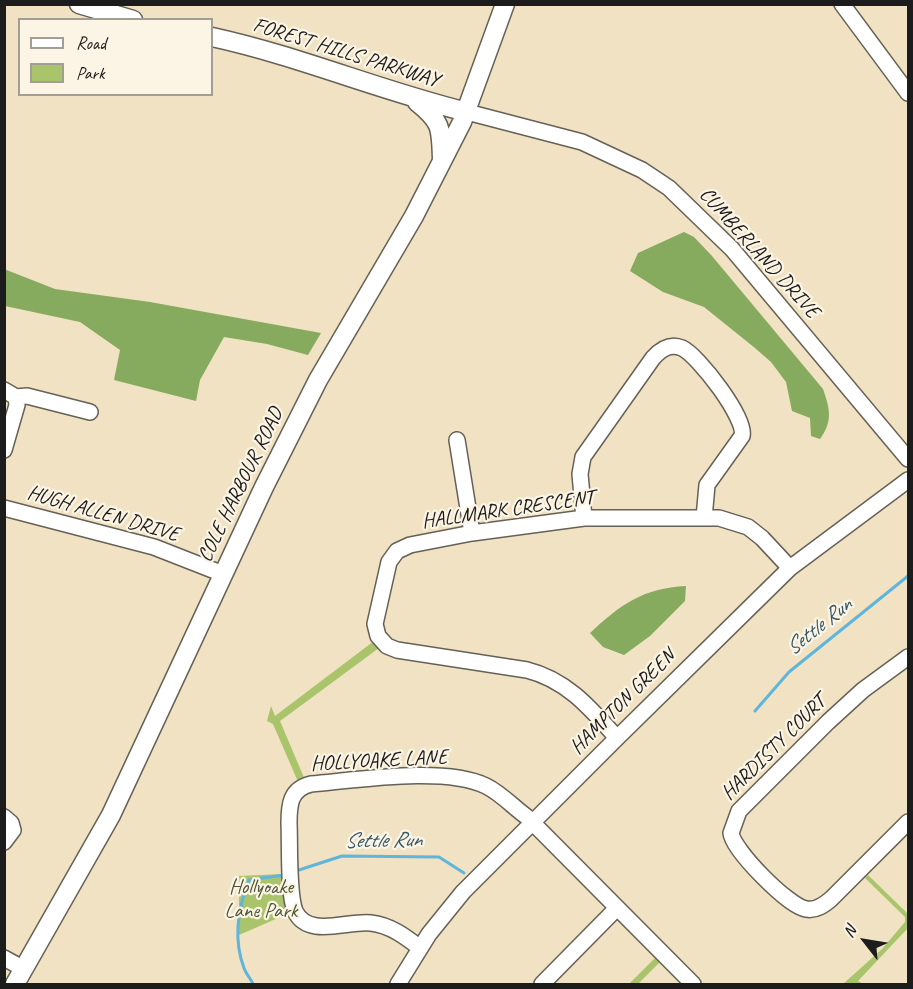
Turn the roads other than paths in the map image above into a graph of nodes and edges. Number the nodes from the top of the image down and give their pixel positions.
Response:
1 (79, 4) edge
2 (505, 4) edge
3 (842, 4) edge
4 (126, 18) edge
5 (213, 37) edge
6 (909, 93) edge
7 (413, 99) junction
8 (467, 112) junction
9 (442, 162) junction
10 (10, 393) edge
11 (90, 412) dead end
12 (457, 440) dead end
13 (4, 450) edge
14 (909, 459) edge
15 (909, 480) edge
16 (4, 508) edge
17 (584, 518) junction
18 (704, 518) junction
19 (472, 533) junction
20 (790, 568) junction
21 (223, 574) junction
22 (909, 657) edge
23 (617, 738) junction
24 (4, 817) edge
25 (532, 822) junction
26 (909, 822) edge
27 (4, 842) edge
28 (616, 909) junction
29 (420, 948) junction
30 (4, 958) edge
31 (19, 977) edge
32 (398, 984) edge
33 (542, 984) edge
34 (693, 984) edge

1 - 4 main road
2 - 8 main road, COLE HARBOUR ROAD
3 - 6 street
5 - 7 main road, FOREST HILLS PARKWAY
7 - 8 main road, FOREST HILLS PARKWAY
7 - 9 main road
8 - 9 main road, COLE HARBOUR ROAD
8 - 14 street, CUMBERLAND DRIVE
9 - 21 main road, COLE HARBOUR ROAD
10 - 11 street
10 - 13 street
12 - 19 street
15 - 20 street, HAMPTON GREEN
16 - 21 street, HUGH ALLEN DRIVE
17 - 18 street, HALLMARK CRESCENT
17 - 18 street
17 - 19 street, HALLMARK CRESCENT
18 - 20 street, HALLMARK CRESCENT
19 - 23 street, HALLMARK CRESCENT
20 - 23 street, HAMPTON GREEN
21 - 31 main road, COLE HARBOUR ROAD
22 - 26 street, HARDISTY COURT
23 - 25 street, HAMPTON GREEN
24 - 27 street
25 - 28 street
25 - 29 street, HAMPTON GREEN
25 - 29 street, HOLLYOAKE LANE
28 - 33 street
28 - 34 street
29 - 32 street, HAMPTON GREEN
30 - 31 street

